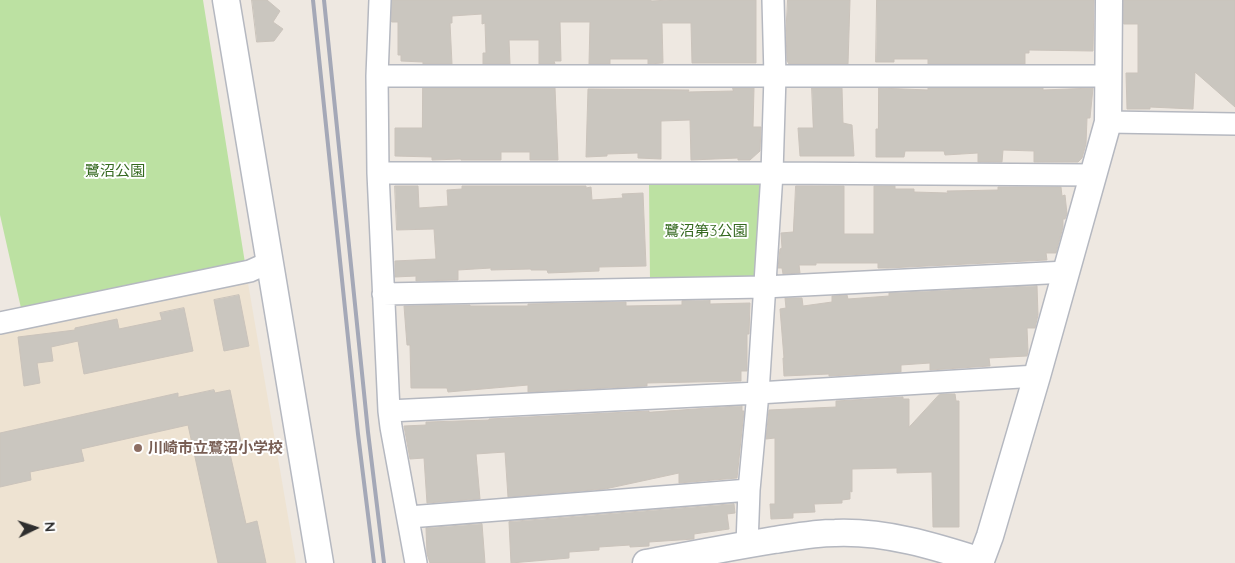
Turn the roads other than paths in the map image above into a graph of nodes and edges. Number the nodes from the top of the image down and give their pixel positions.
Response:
1 (226, 0) edge
2 (380, 0) edge
3 (773, 0) edge
4 (1109, 0) edge
5 (377, 76) junction
6 (775, 76) junction
7 (1108, 76) junction
8 (1108, 122) junction
9 (1235, 124) edge
10 (378, 173) junction
11 (772, 173) junction
12 (1094, 175) junction
13 (270, 262) junction
14 (1067, 272) junction
15 (764, 287) junction
16 (383, 294) junction
17 (0, 323) edge
18 (1037, 376) junction
19 (758, 393) junction
20 (389, 411) junction
21 (749, 490) junction
22 (409, 517) junction
23 (747, 545) junction
24 (981, 562) edge
25 (320, 563) edge
26 (416, 563) edge
27 (646, 563) edge

1 - 13 street
2 - 5 street
3 - 6 street
4 - 7 street
5 - 6 street
5 - 10 street
6 - 7 street
6 - 11 street
7 - 8 street
8 - 9 street
8 - 12 street
10 - 11 street
10 - 16 street
11 - 12 street
11 - 15 street
12 - 14 street
13 - 17 street
13 - 25 street
14 - 15 street
14 - 18 street
15 - 16 street
15 - 19 street
16 - 20 street
18 - 19 street
18 - 24 street
19 - 20 street
19 - 21 street
20 - 22 street
21 - 22 street
21 - 23 street
22 - 26 street
23 - 24 street
23 - 27 street

